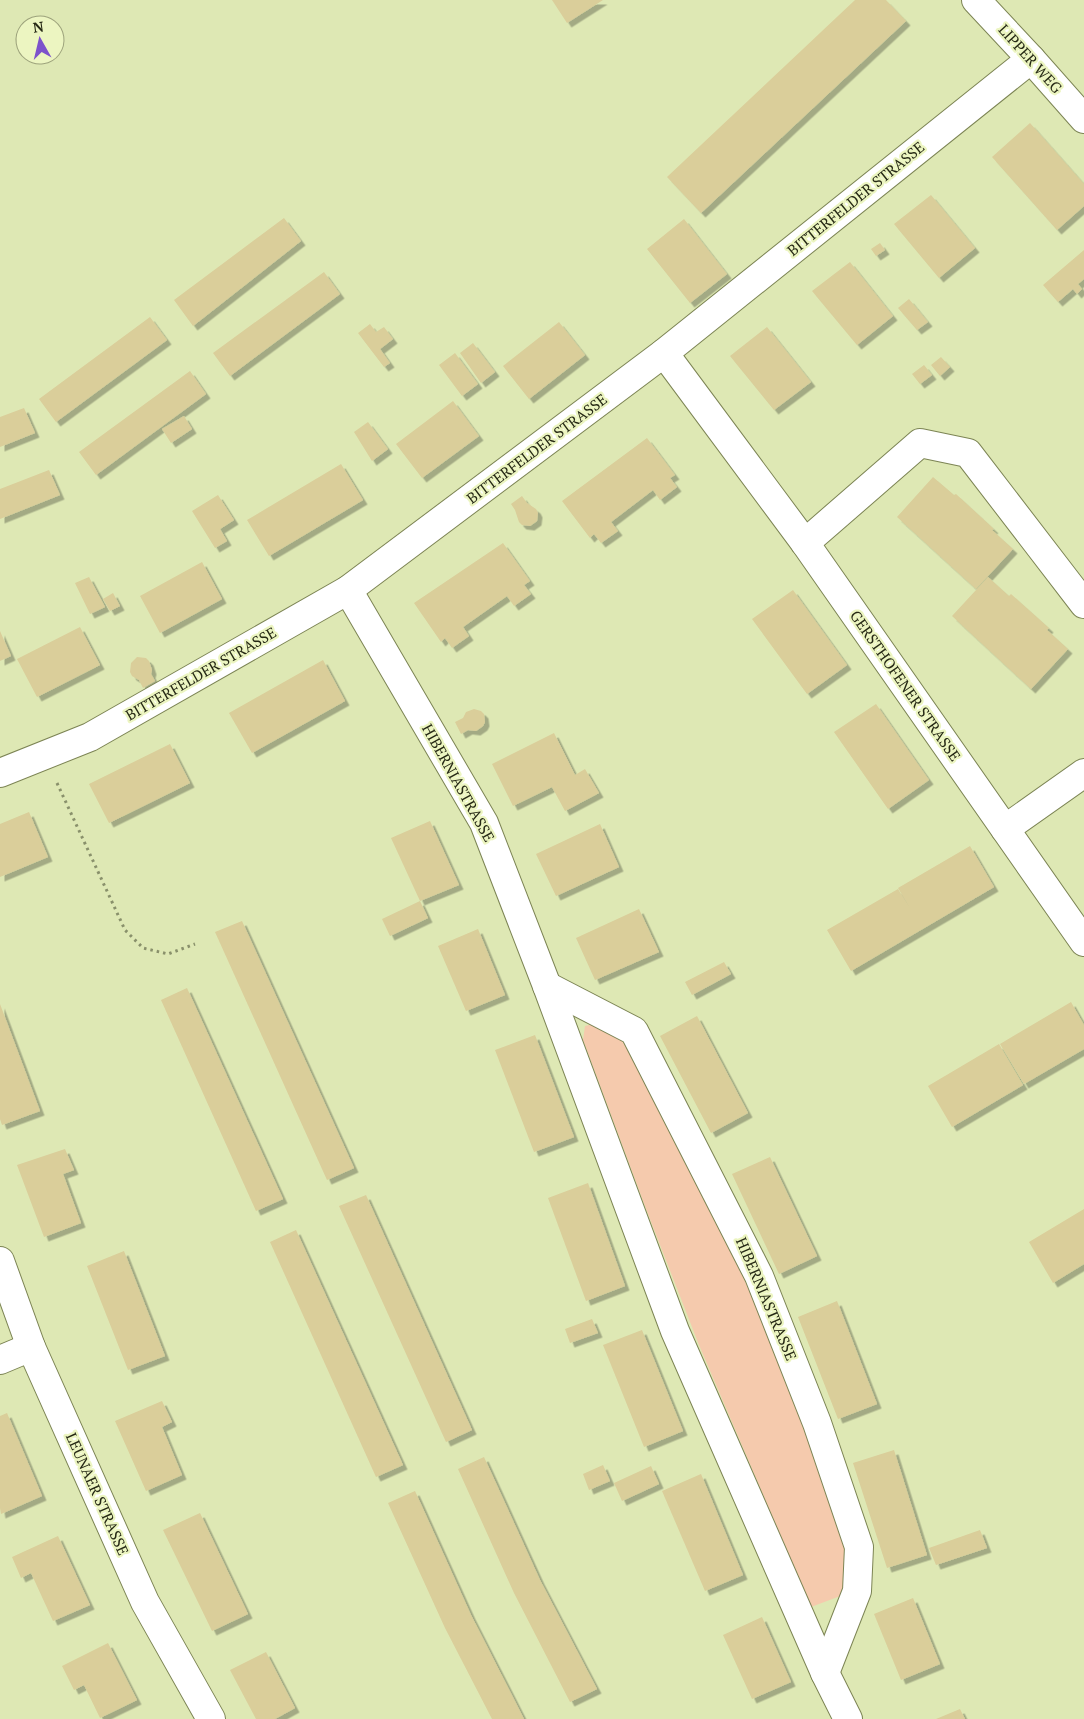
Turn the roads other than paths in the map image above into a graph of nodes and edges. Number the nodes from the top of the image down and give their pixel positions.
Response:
1 (976, 0) edge
2 (1031, 59) junction
3 (1084, 119) edge
4 (664, 353) junction
5 (805, 542) junction
6 (348, 590) junction
7 (1084, 604) edge
8 (0, 773) edge
9 (1084, 773) edge
10 (1005, 829) junction
11 (1084, 942) edge
12 (547, 986) junction
13 (0, 1261) edge
14 (31, 1347) junction
15 (0, 1360) edge
16 (825, 1673) junction
17 (211, 1719) edge
18 (848, 1719) edge

1 - 2 street, LIPPER WEG
2 - 3 street, LIPPER WEG
2 - 4 street, BITTERFELDER STRASSE
4 - 5 street, GERSTHOFENER STRASSE
4 - 6 street, BITTERFELDER STRASSE
5 - 7 street
5 - 10 street, GERSTHOFENER STRASSE
6 - 8 street, BITTERFELDER STRASSE
6 - 12 street, HIBERNIASTRASSE
9 - 10 street
10 - 11 street, GERSTHOFENER STRASSE
12 - 16 street, HIBERNIASTRASSE
12 - 16 street, HIBERNIASTRASSE
13 - 14 street, LEUNAER STRASSE
14 - 15 street
14 - 17 street, LEUNAER STRASSE
16 - 18 street, HIBERNIASTRASSE

